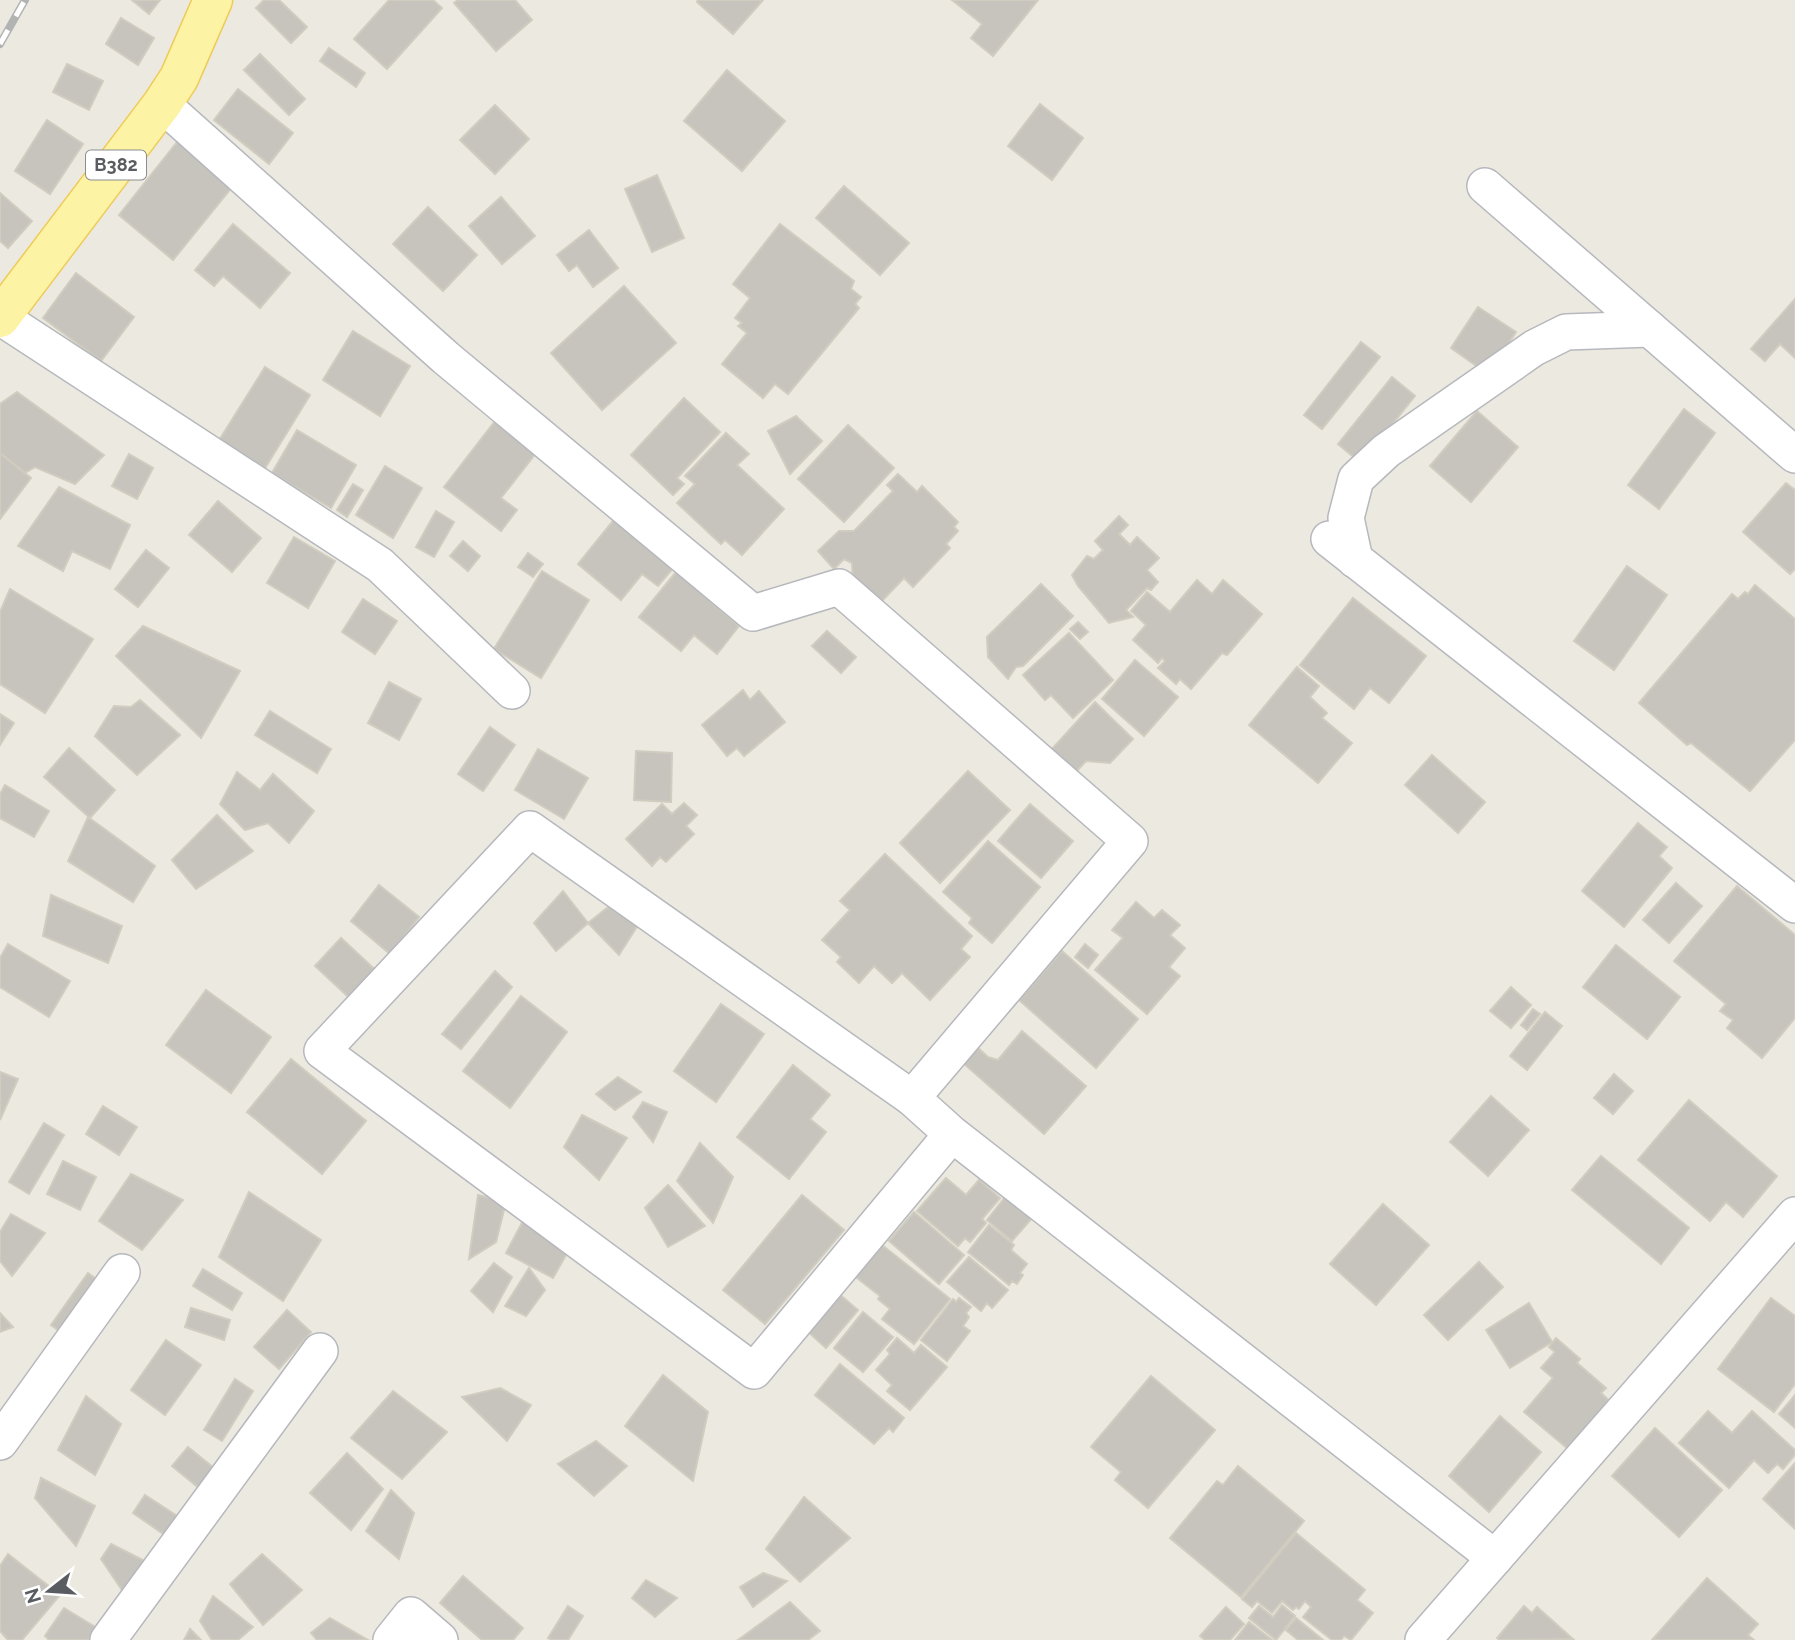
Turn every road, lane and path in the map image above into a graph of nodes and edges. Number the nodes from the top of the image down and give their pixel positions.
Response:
1 (213, 0) edge
2 (162, 104) junction
3 (1485, 186) dead end
4 (0, 318) edge
5 (1650, 328) junction
6 (1792, 445) edge
7 (512, 691) dead end
8 (1795, 905) edge
9 (912, 1098) junction
10 (952, 1134) junction
11 (1795, 1215) edge
12 (1783, 1253) edge
13 (122, 1272) dead end
14 (320, 1351) dead end
15 (0, 1442) edge
16 (1495, 1558) junction
17 (108, 1640) edge
18 (391, 1640) edge
19 (440, 1640) edge
20 (1423, 1640) edge

1 - 2 main road, B382
2 - 4 main road, B382
2 - 9 street
3 - 5 street
4 - 7 street
5 - 6 street
5 - 8 street
9 - 10 street
9 - 10 street
10 - 16 street
11 - 12 street
12 - 16 street
13 - 15 street
14 - 17 street
16 - 20 street
18 - 19 street

